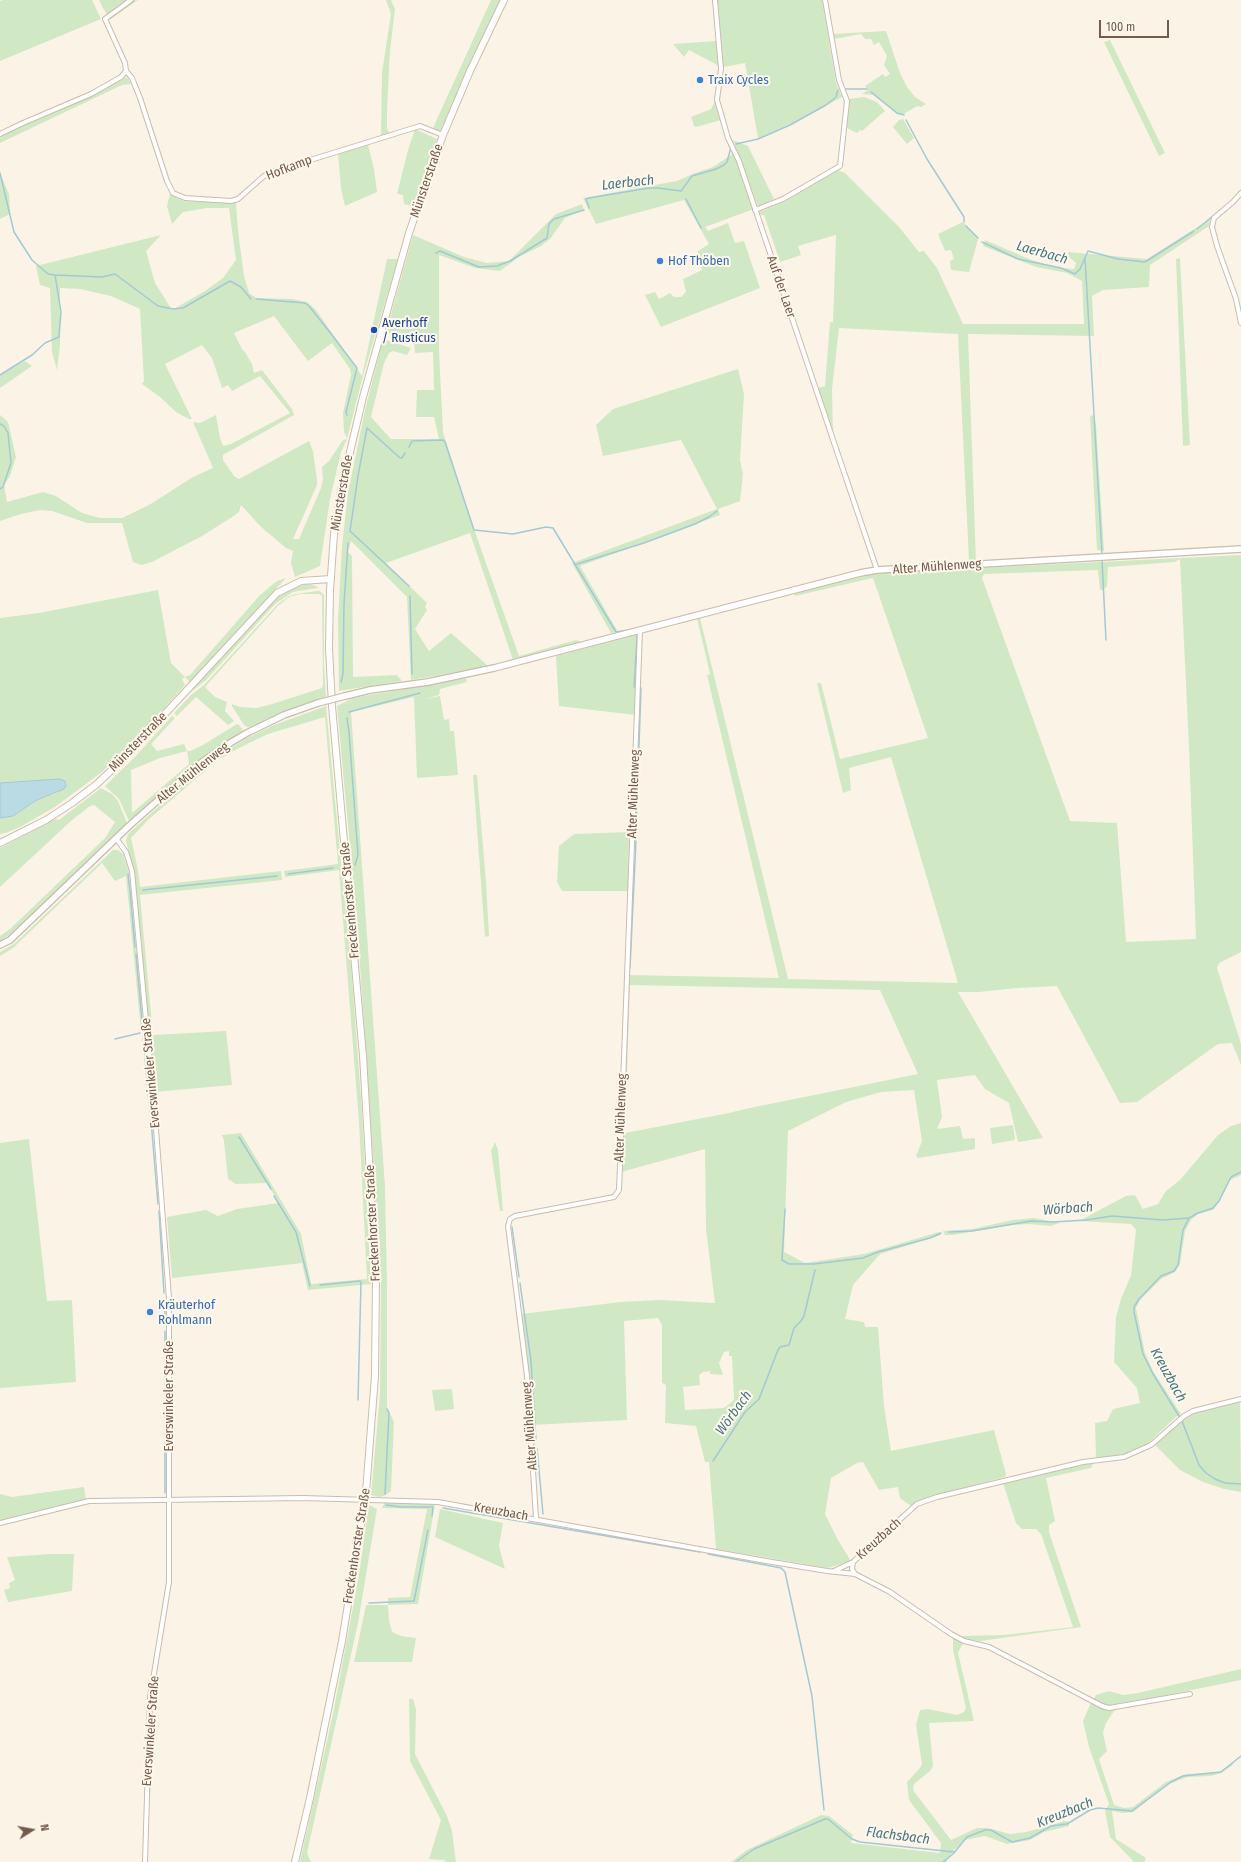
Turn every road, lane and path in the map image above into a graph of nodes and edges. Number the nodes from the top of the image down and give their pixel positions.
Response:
1 (130, 0) edge
2 (504, 0) edge
3 (715, 0) edge
4 (825, 0) edge
5 (126, 71) junction
6 (0, 134) edge
7 (443, 135) junction
8 (1241, 193) edge
9 (756, 210) junction
10 (1241, 323) edge
11 (1241, 549) edge
12 (877, 570) junction
13 (331, 579) junction
14 (640, 630) junction
15 (116, 838) junction
16 (0, 843) edge
17 (0, 946) edge
18 (1241, 1399) edge
19 (169, 1499) junction
20 (536, 1518) junction
21 (0, 1523) edge
22 (853, 1562) junction
23 (828, 1571) junction
24 (855, 1574) junction
25 (1190, 1694) dead end
26 (145, 1862) edge
27 (295, 1862) edge

1 - 5 street, Hofkamp
2 - 7 main road, Münsterstraße
3 - 9 street, Auf der Laer
4 - 9 street
5 - 6 street
5 - 7 street, Hofkamp
7 - 13 main road, Münsterstraße
8 - 10 street
9 - 12 street, Auf der Laer
11 - 12 street, Alter Mühlenweg
12 - 14 street, Alter Mühlenweg
13 - 16 main road, Münsterstraße
13 - 27 main road, Freckenhorster Straße, bridge
14 - 15 street, Alter Mühlenweg, bridge
14 - 20 street, Alter Mühlenweg
15 - 17 street, Alter Mühlenweg
15 - 19 street, Everswinkeler Straße
18 - 22 street, Kreuzbach
19 - 20 street, Kreuzbach
19 - 21 street, Kreuzbach
19 - 26 street, Everswinkeler Straße
20 - 23 street, Kreuzbach
22 - 23 street, Kreuzbach
22 - 24 street
23 - 24 street, Kreuzbach
24 - 25 street, Kreuzbach

